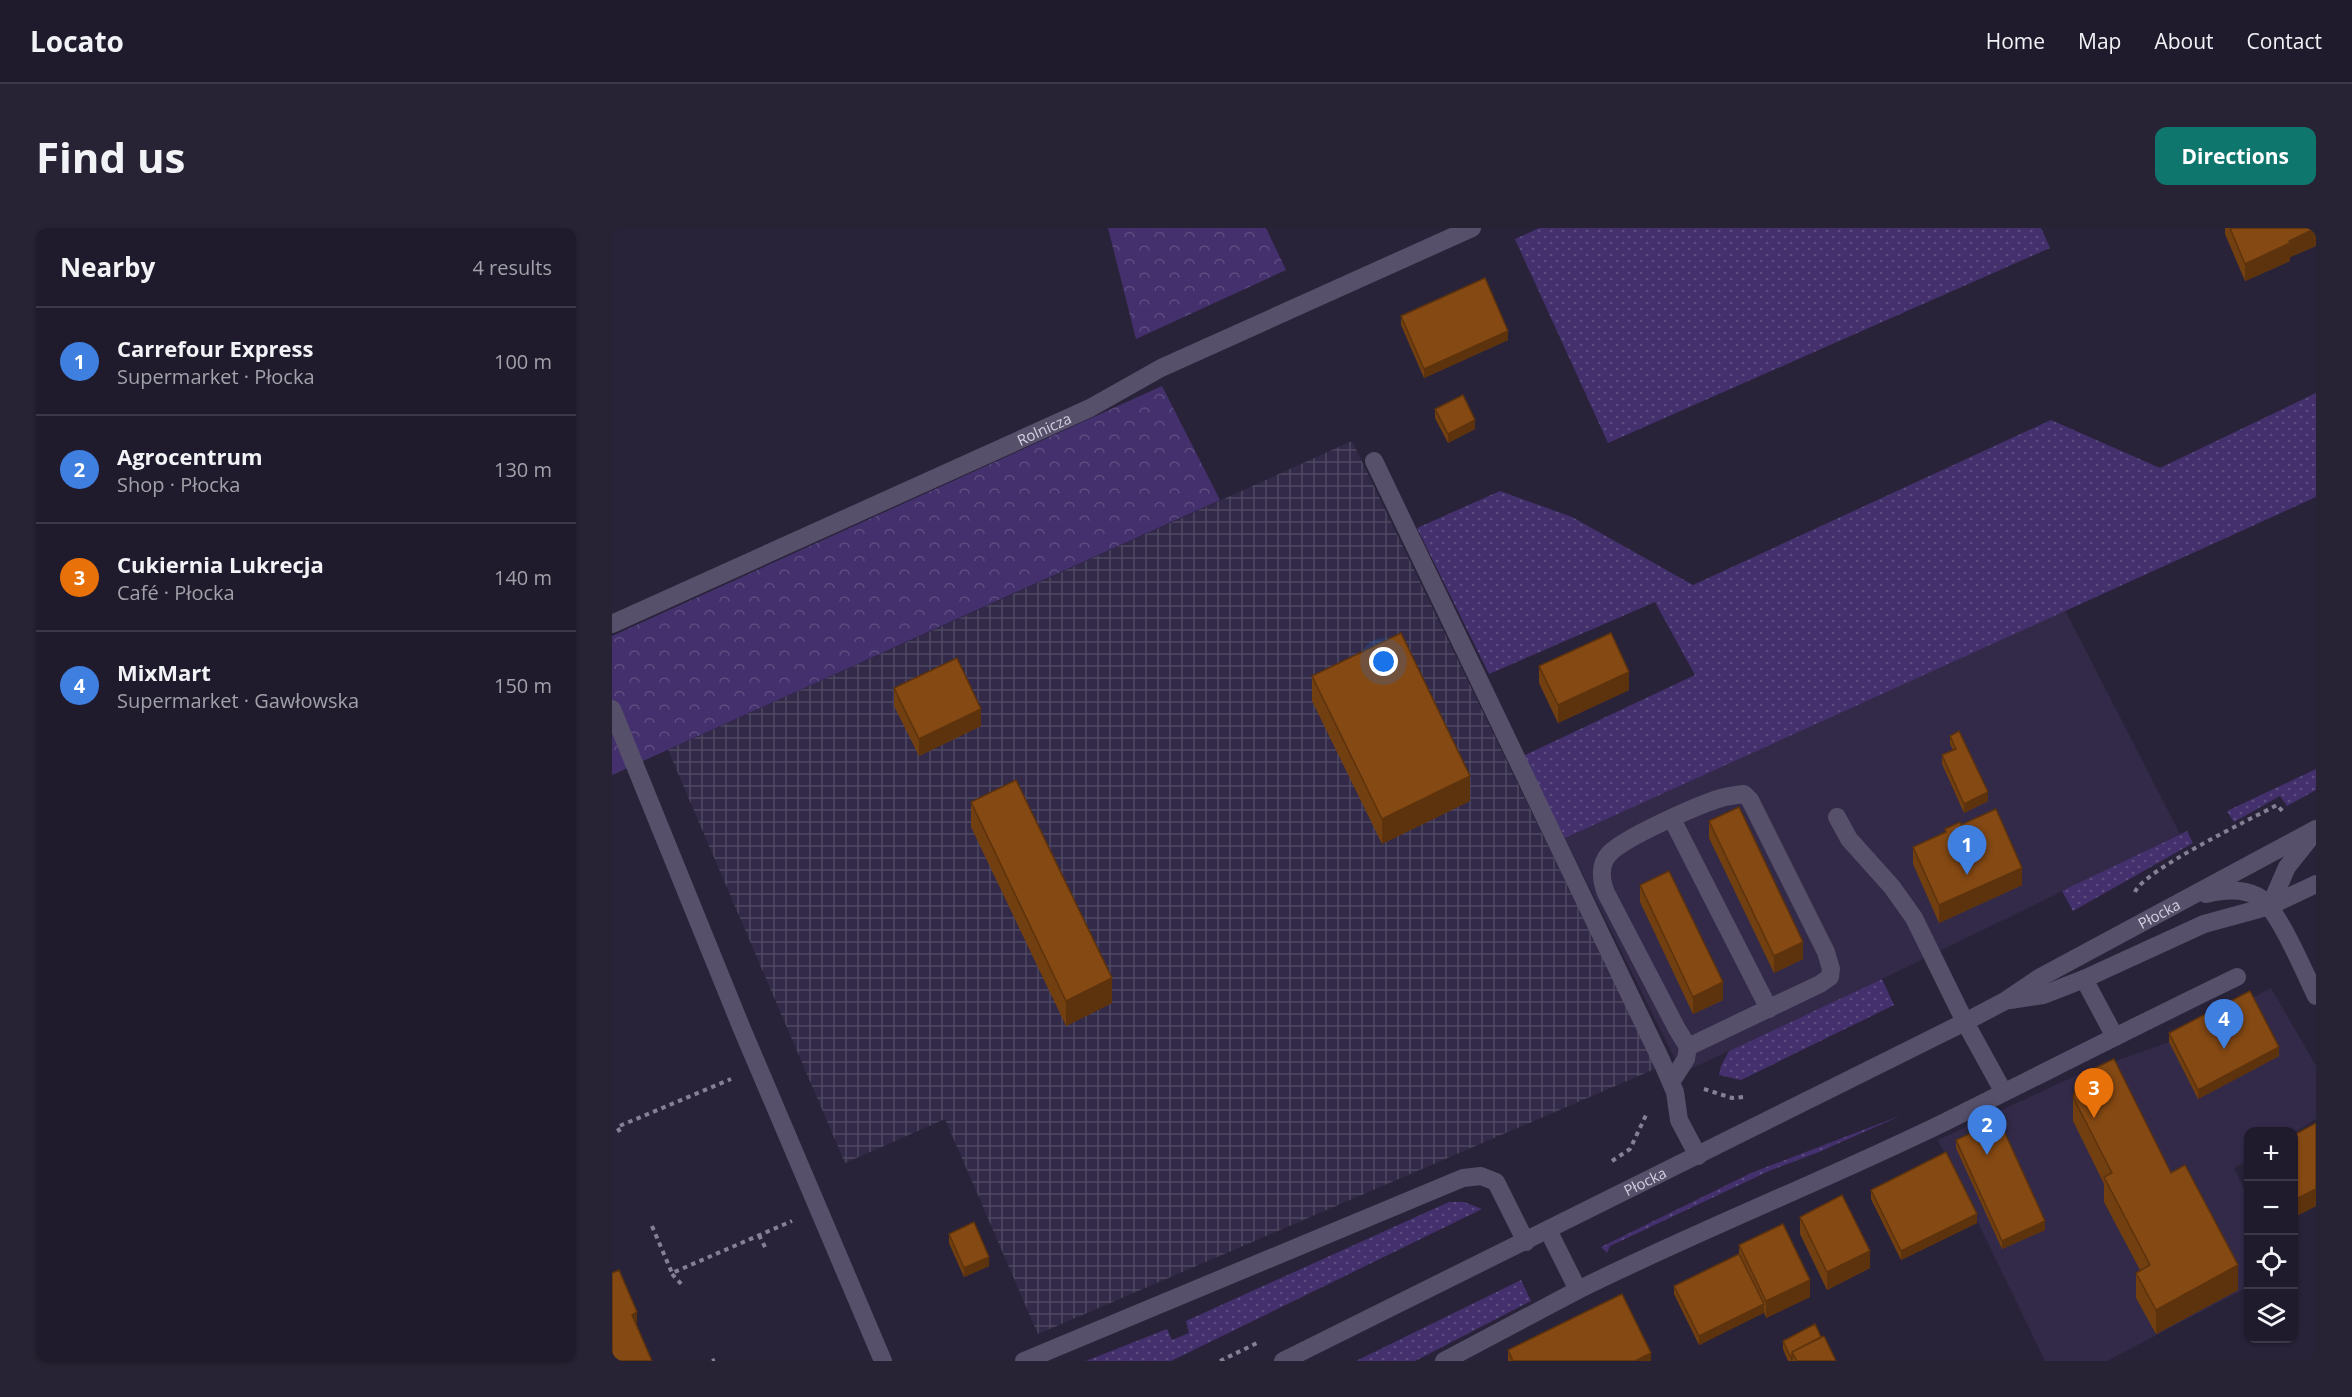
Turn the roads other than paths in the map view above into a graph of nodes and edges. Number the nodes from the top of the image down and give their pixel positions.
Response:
1 (1472, 228) edge
2 (1374, 460) dead end
3 (612, 624) edge
4 (612, 709) edge
5 (1837, 817) dead end
6 (1672, 819) junction
7 (2316, 831) edge
8 (2316, 884) edge
9 (2193, 897) junction
10 (2270, 906) junction
11 (2237, 977) dead end
12 (2084, 979) junction
13 (2316, 996) edge
14 (2005, 1001) junction
15 (1769, 1009) junction
16 (1965, 1022) junction
17 (2115, 1036) junction
18 (1689, 1047) junction
19 (1671, 1082) junction
20 (2002, 1091) junction
21 (1698, 1156) junction
22 (1548, 1230) junction
23 (1526, 1242) junction
24 (1578, 1290) junction
25 (883, 1361) edge
26 (1024, 1361) edge
27 (1283, 1361) edge
28 (1444, 1361) edge

1 - 3 street, Rolnicza
2 - 19 street
4 - 25 street
5 - 16 street
6 - 15 street
6 - 15 street
6 - 18 street
7 - 9 street, Płocka
7 - 10 street
8 - 10 street, Płocka
9 - 10 street
9 - 14 street, Płocka
10 - 12 street, Płocka
10 - 13 street
11 - 17 street
12 - 14 street, Płocka
12 - 17 street
14 - 16 street, Płocka
15 - 18 street
16 - 20 street
16 - 21 street, Płocka
17 - 20 street
18 - 19 street
19 - 21 street
20 - 24 street
21 - 22 street, Płocka
22 - 23 street, Płocka
22 - 24 street
23 - 26 street
23 - 27 street, Płocka
24 - 28 street

